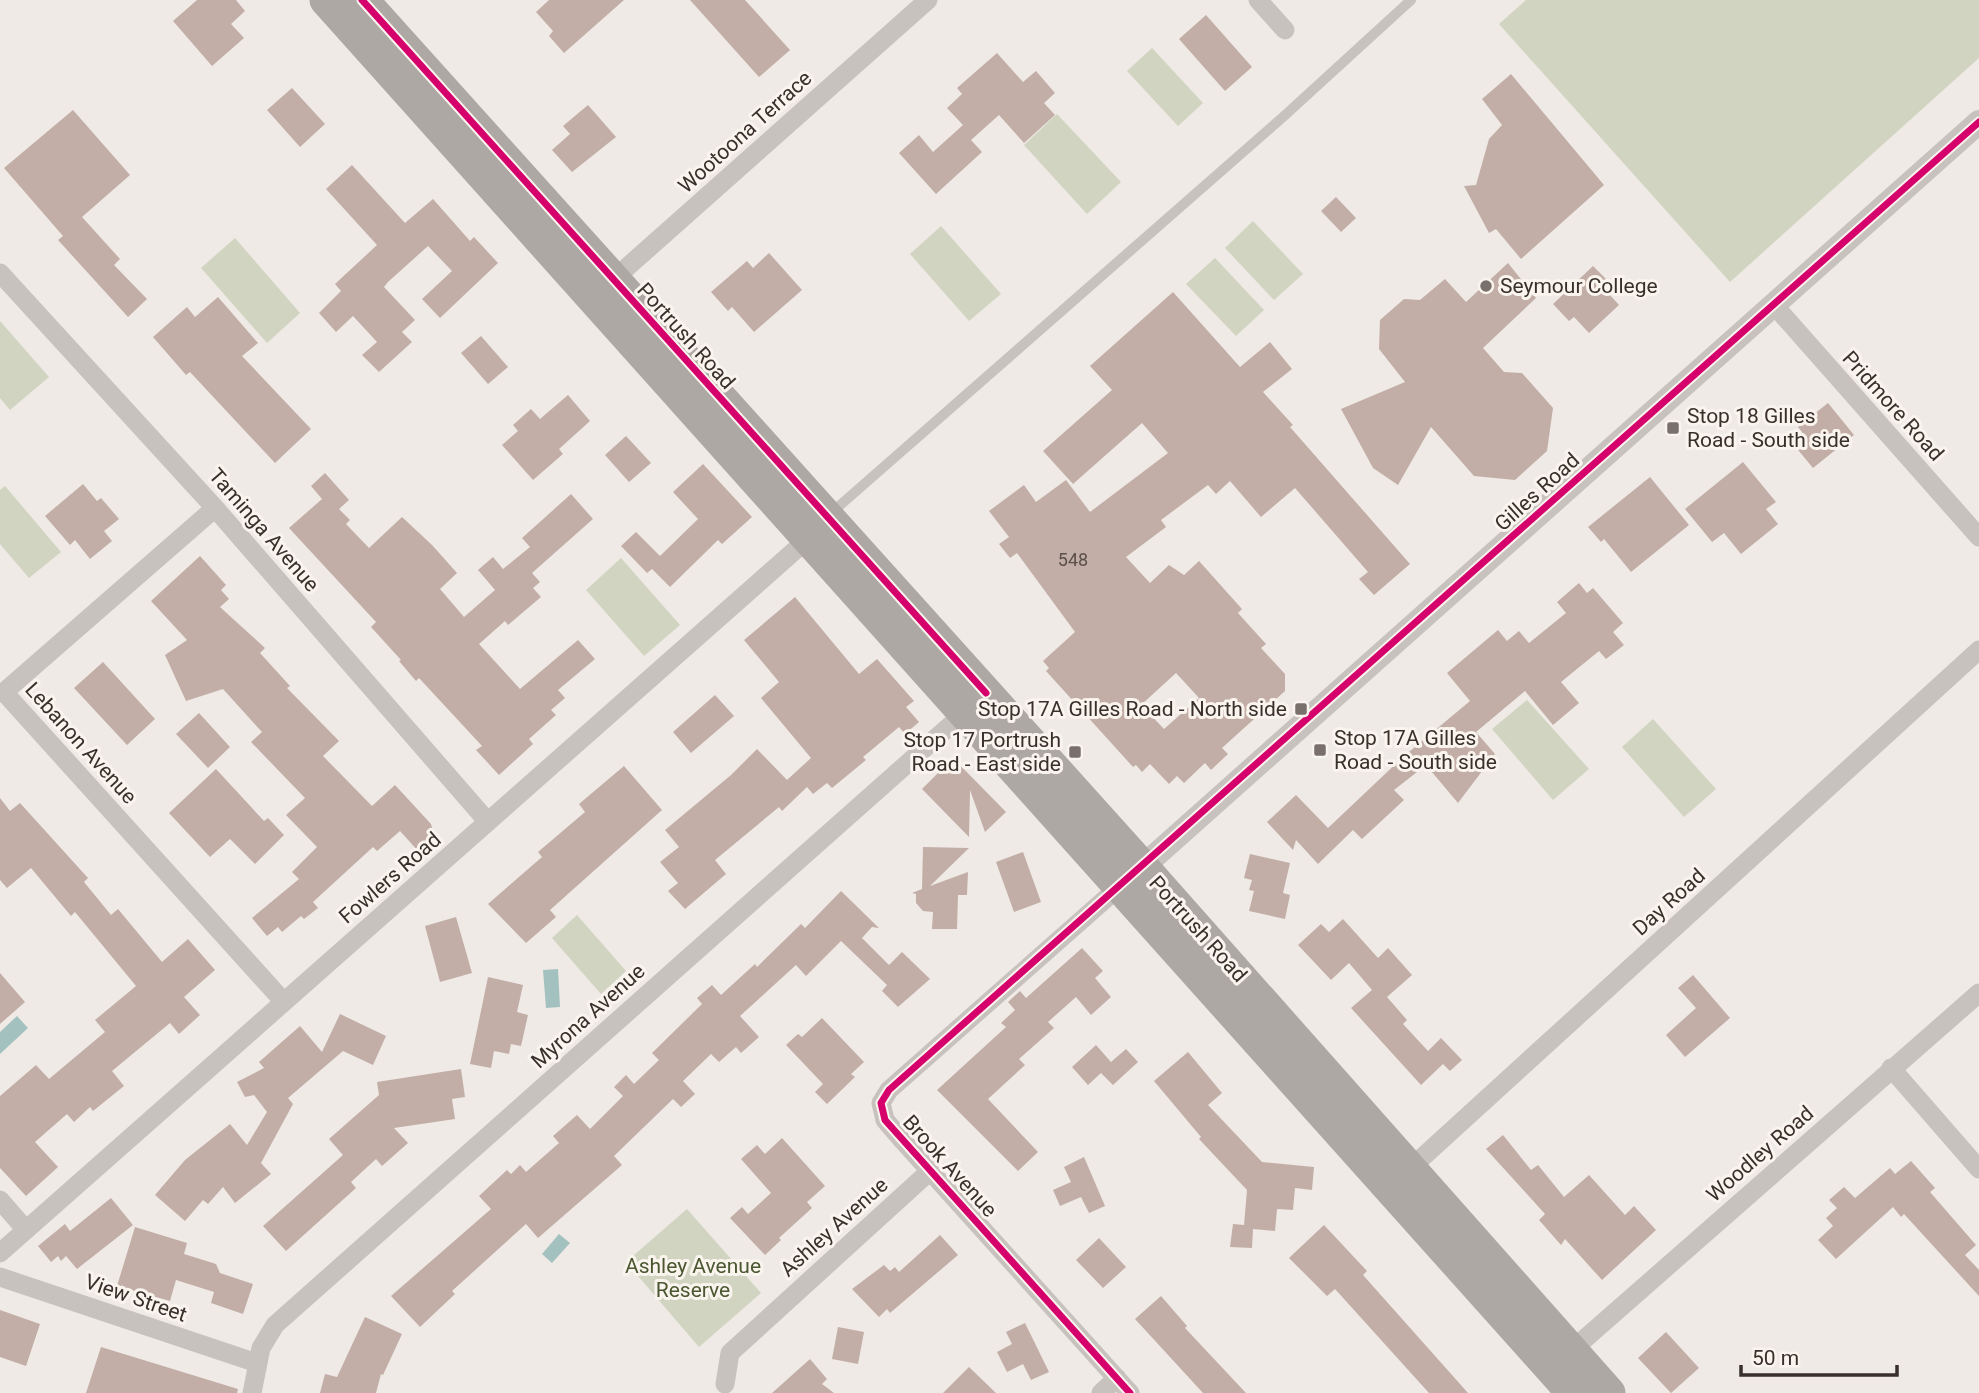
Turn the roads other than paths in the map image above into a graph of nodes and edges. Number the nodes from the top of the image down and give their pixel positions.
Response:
1 (326, 0) edge
2 (362, 0) edge
3 (928, 0) edge
4 (1258, 0) edge
5 (1411, 0) edge
6 (1285, 30) dead end
7 (1979, 122) edge
8 (0, 273) edge
9 (602, 289) junction
10 (1774, 305) junction
11 (215, 508) junction
12 (818, 527) junction
13 (1979, 537) edge
14 (1979, 650) edge
15 (976, 702) junction
16 (488, 822) junction
17 (1130, 877) junction
18 (1979, 993) edge
19 (284, 1002) junction
20 (1891, 1068) junction
21 (1979, 1169) edge
22 (930, 1171) junction
23 (1400, 1178) junction
24 (0, 1200) edge
25 (26, 1230) junction
26 (0, 1253) edge
27 (0, 1277) edge
28 (1572, 1350) junction
29 (257, 1363) junction
30 (725, 1384) dead end
31 (1124, 1386) edge
32 (252, 1393) edge
33 (1101, 1393) edge
34 (1573, 1393) edge
35 (1609, 1393) edge

1 - 9 highway, Portrush Road
2 - 9 highway, Portrush Road
3 - 9 street, Wootoona Terrace
4 - 6 street
5 - 12 lane
7 - 10 street, Gilles Road
8 - 11 street, Taminga Avenue
9 - 12 highway, Portrush Road
10 - 13 street, Pridmore Road
10 - 17 street, Gilles Road
11 - 16 street, Taminga Avenue
11 - 19 street, Lebanon Avenue
12 - 15 highway, Portrush Road
12 - 16 street, Fowlers Road
14 - 23 street, Day Road
15 - 17 highway, Portrush Road
15 - 29 street, Myrona Avenue
16 - 19 street, Fowlers Road
17 - 22 street, Brook Avenue
17 - 23 highway, Portrush Road
18 - 20 street, Woodley Road
19 - 25 street, Fowlers Road
20 - 21 street
20 - 28 street, Woodley Road
22 - 30 street, Ashley Avenue
22 - 31 street, Brook Avenue
23 - 28 highway, Portrush Road
23 - 34 highway, Portrush Road
24 - 25 street
25 - 26 street, Fowlers Road
27 - 29 street, View Street
28 - 35 highway, Portrush Road
29 - 32 street, Myrona Avenue
31 - 33 street

